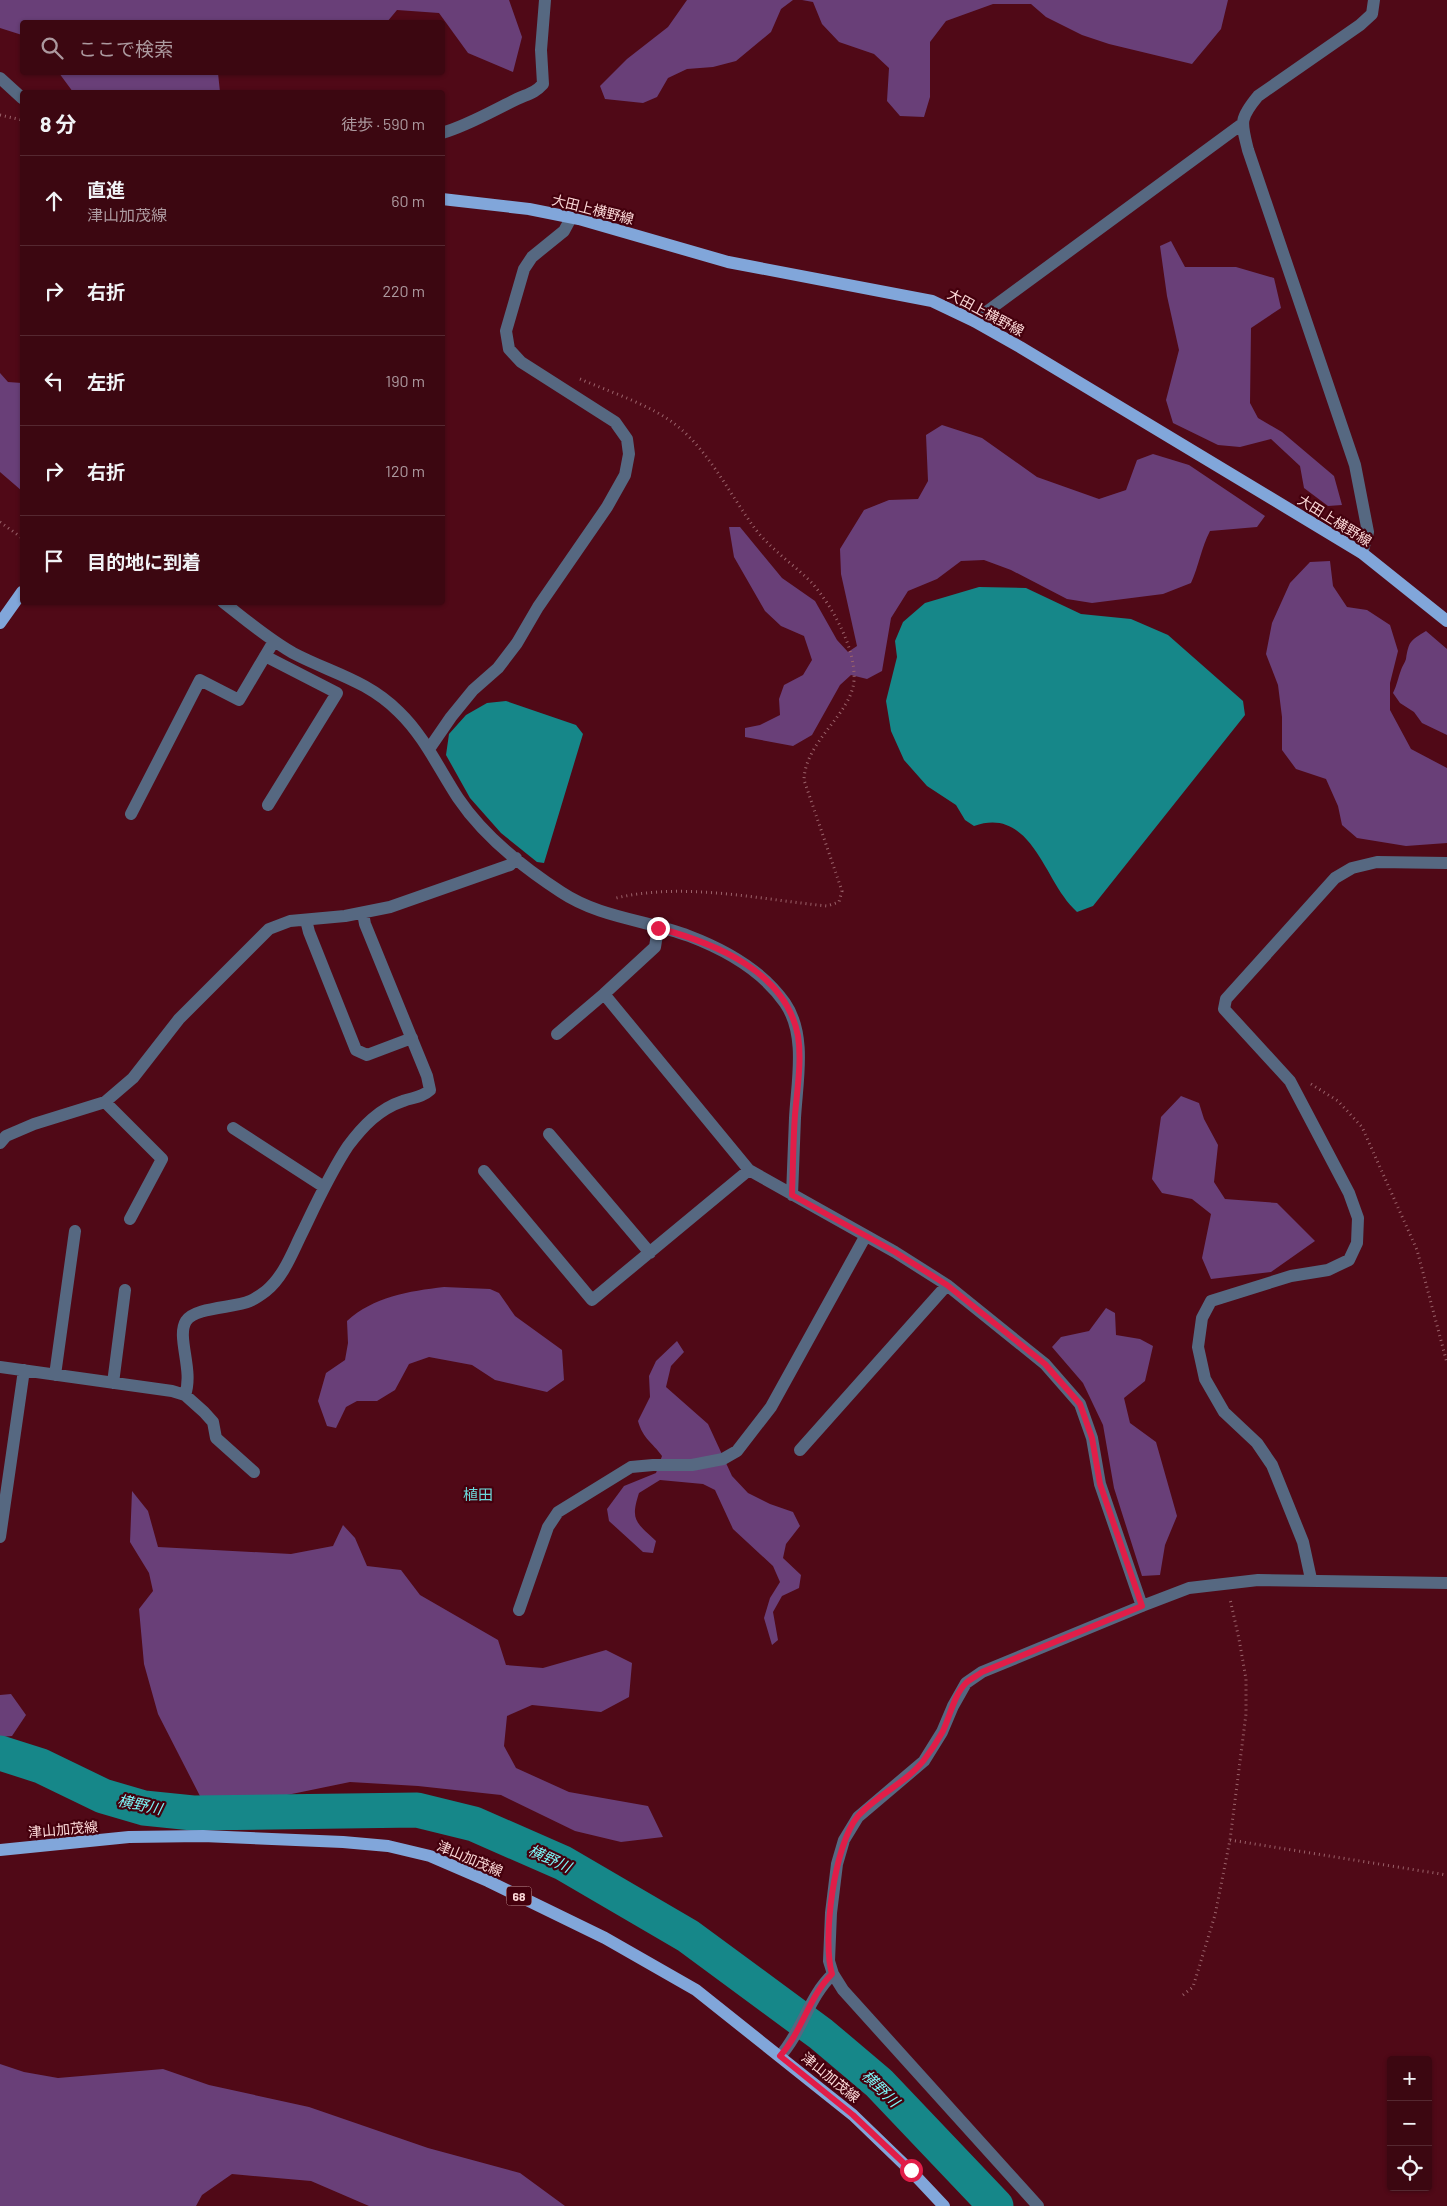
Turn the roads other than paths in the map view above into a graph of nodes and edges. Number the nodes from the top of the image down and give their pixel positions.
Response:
1 (545, 0) edge
2 (1374, 0) edge
3 (0, 78) edge
4 (20, 96) edge
5 (1242, 124) junction
6 (445, 133) edge
7 (445, 199) edge
8 (572, 218) junction
9 (974, 320) junction
10 (1362, 553) junction
11 (20, 595) edge
12 (227, 605) edge
13 (1447, 621) edge
14 (0, 623) edge
15 (274, 641) junction
16 (265, 656) junction
17 (429, 749) junction
18 (268, 805) dead end
19 (131, 814) dead end
20 (516, 858) junction
21 (1447, 863) edge
22 (363, 913) junction
23 (306, 920) junction
24 (658, 928) junction
25 (604, 994) junction
26 (557, 1034) dead end
27 (412, 1038) junction
28 (106, 1102) junction
29 (233, 1128) dead end
30 (549, 1134) dead end
31 (0, 1143) edge
32 (749, 1170) junction
33 (484, 1171) dead end
34 (324, 1187) junction
35 (792, 1195) junction
36 (130, 1219) dead end
37 (75, 1231) dead end
38 (865, 1237) junction
39 (650, 1253) junction
40 (947, 1285) junction
41 (125, 1290) dead end
42 (0, 1367) edge
43 (24, 1370) junction
44 (55, 1375) junction
45 (113, 1383) junction
46 (185, 1395) junction
47 (800, 1450) dead end
48 (254, 1472) dead end
49 (0, 1536) edge
50 (1311, 1579) junction
51 (1447, 1583) edge
52 (1142, 1606) junction
53 (519, 1610) dead end
54 (0, 1850) edge
55 (828, 1978) junction
56 (780, 2056) junction
57 (944, 2206) edge
58 (1038, 2206) edge

1 - 6 street
2 - 5 street
3 - 4 street
5 - 9 street
5 - 10 street
7 - 8 main road, 大田上横野線
8 - 9 main road, 大田上横野線
8 - 17 street
9 - 10 main road, 大田上横野線
10 - 13 main road, 大田上横野線
11 - 14 main road
12 - 15 street
15 - 16 street
15 - 17 street
16 - 18 street
16 - 19 street
17 - 20 street
20 - 22 street
20 - 24 street
21 - 50 street
22 - 23 street
22 - 27 street
23 - 27 street
23 - 28 street
24 - 25 street
24 - 35 street
25 - 26 street
25 - 32 street
27 - 34 street
28 - 31 street
28 - 36 street
29 - 34 street
30 - 39 street
32 - 35 street
32 - 39 street
33 - 39 street
34 - 46 street
35 - 38 street
37 - 44 street
38 - 40 street
38 - 53 street
40 - 47 street
40 - 52 street
41 - 45 street
42 - 43 street
43 - 44 street
43 - 49 street
44 - 45 street
45 - 46 street
46 - 48 street
50 - 51 street
50 - 52 street
52 - 55 street
54 - 56 main road, 津山加茂線 / 68
55 - 56 street
55 - 58 street
56 - 57 main road, 津山加茂線 / 68

